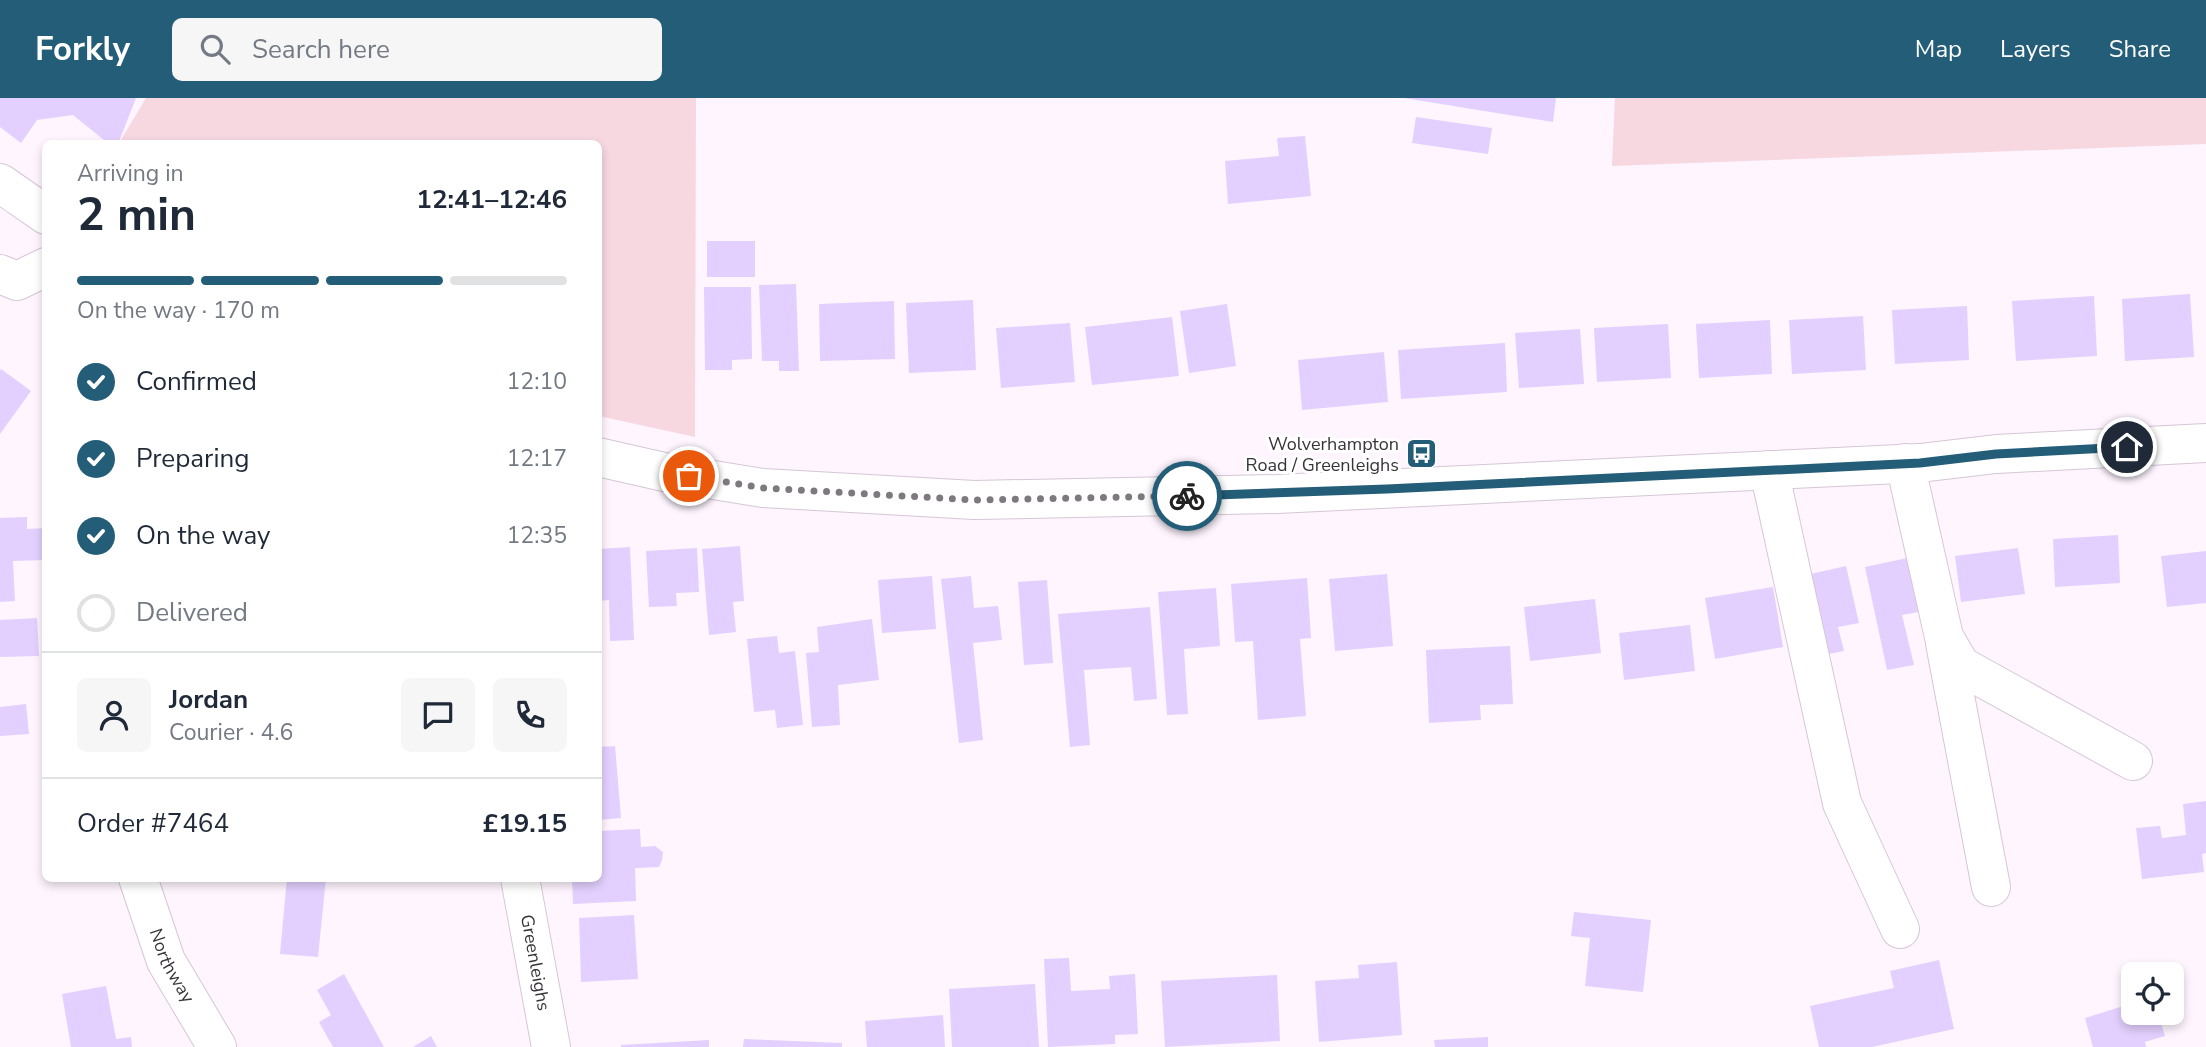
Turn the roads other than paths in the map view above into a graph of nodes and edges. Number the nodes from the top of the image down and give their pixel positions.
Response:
1 (0, 183) edge
2 (42, 212) edge
3 (42, 269) edge
4 (0, 274) edge
5 (2206, 443) edge
6 (602, 458) edge
7 (1905, 463) junction
8 (1769, 470) junction
9 (1944, 637) junction
10 (2133, 761) dead end
11 (139, 882) edge
12 (521, 882) edge
13 (1991, 887) dead end
14 (1900, 929) dead end
15 (217, 1047) edge
16 (551, 1047) edge

1 - 2 main road
3 - 4 main road
5 - 7 main road
6 - 8 main road
7 - 8 main road
7 - 9 main road
8 - 14 main road
9 - 10 main road
9 - 13 main road
11 - 15 main road, Northway
12 - 16 main road, Greenleighs

